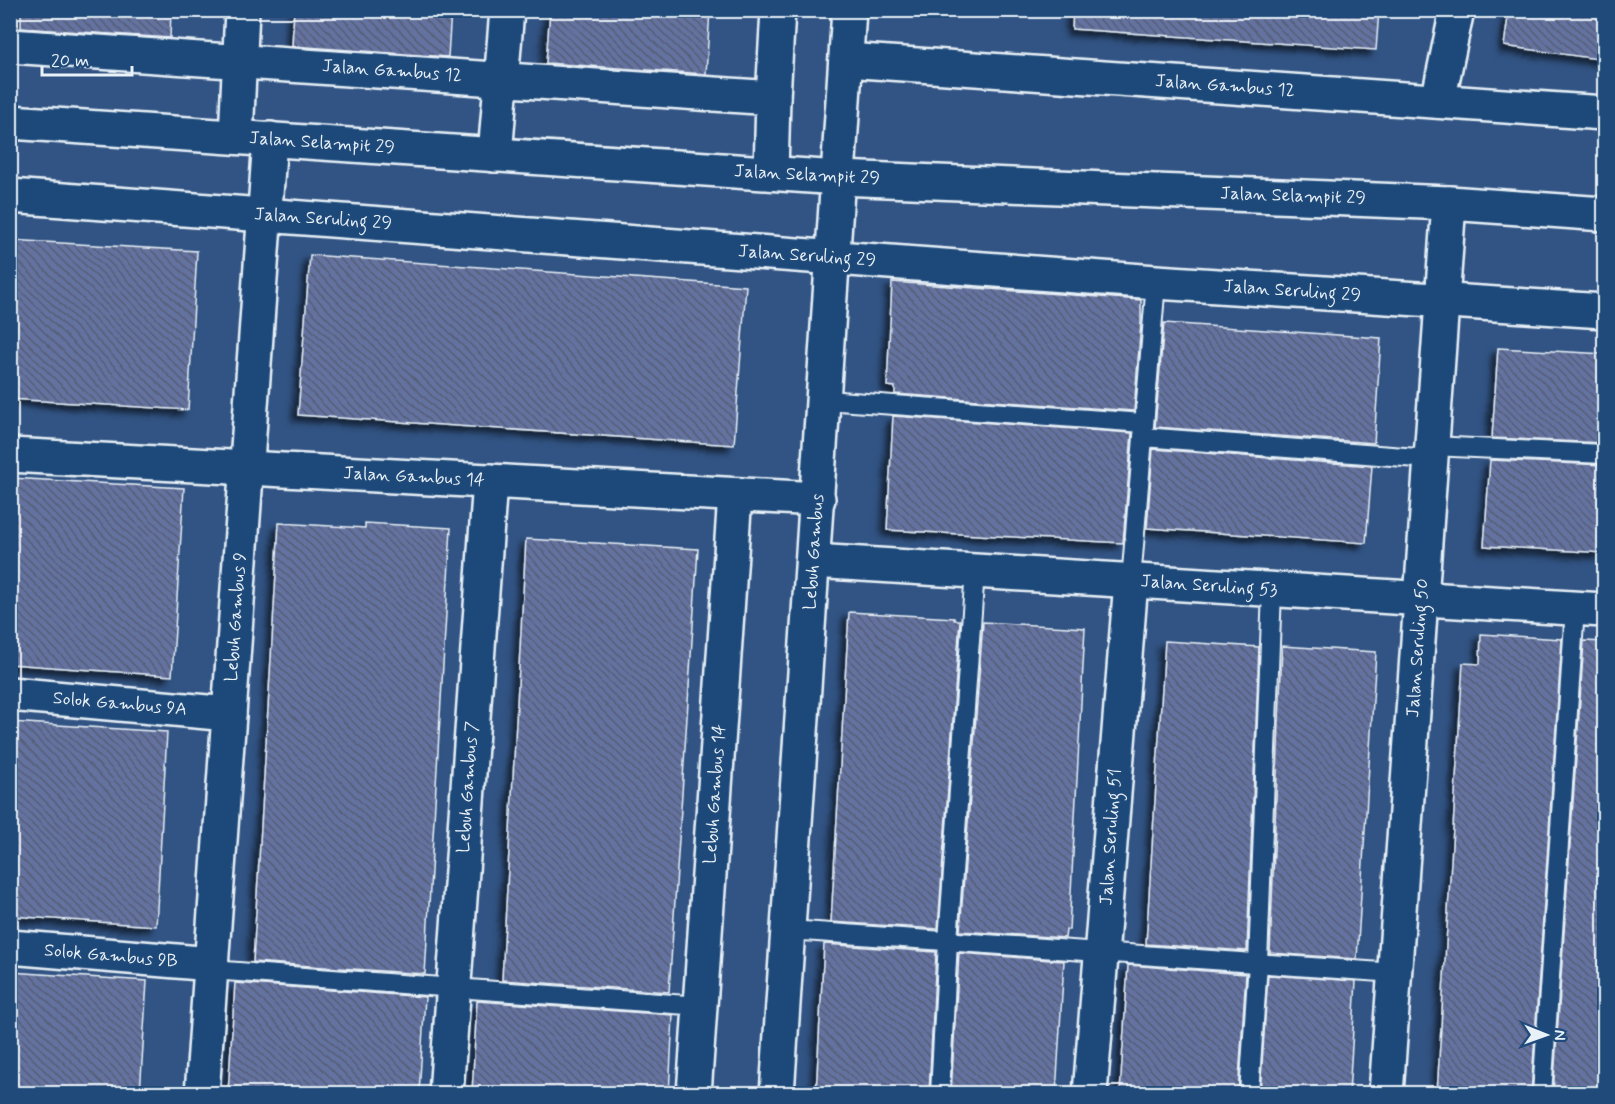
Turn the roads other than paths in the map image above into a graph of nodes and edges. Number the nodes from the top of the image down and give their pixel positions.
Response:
1 (242, 10) edge
2 (507, 10) edge
3 (778, 10) edge
4 (849, 10) edge
5 (1457, 10) edge
6 (10, 46) edge
7 (846, 60) junction
8 (239, 62) junction
9 (503, 78) junction
10 (773, 98) junction
11 (1438, 101) junction
12 (1605, 113) edge
13 (10, 122) edge
14 (236, 137) junction
15 (270, 140) junction
16 (495, 155) junction
17 (771, 173) junction
18 (839, 178) junction
19 (10, 196) edge
20 (1449, 203) junction
21 (1605, 214) edge
22 (265, 215) junction
23 (834, 258) junction
24 (1156, 282) junction
25 (1442, 302) junction
26 (1605, 311) edge
27 (825, 400) junction
28 (1144, 430) junction
29 (1431, 452) junction
30 (1605, 454) edge
31 (10, 455) edge
32 (247, 468) junction
33 (490, 481) junction
34 (735, 495) junction
35 (818, 499) junction
36 (813, 561) junction
37 (975, 571) junction
38 (1131, 581) junction
39 (1272, 590) junction
40 (1421, 599) junction
41 (1590, 609) edge
42 (10, 694) edge
43 (229, 714) junction
44 (789, 930) junction
45 (948, 941) junction
46 (10, 947) edge
47 (1102, 952) junction
48 (1258, 963) junction
49 (211, 967) junction
50 (1395, 973) junction
51 (454, 988) junction
52 (700, 1006) junction
53 (202, 1094) edge
54 (446, 1094) edge
55 (694, 1094) edge
56 (777, 1094) edge
57 (940, 1094) edge
58 (1090, 1094) edge
59 (1249, 1094) edge
60 (1386, 1094) edge
61 (1542, 1094) edge

1 - 8 street
2 - 9 street
3 - 10 street
4 - 7 street, Lebuh Gambus
5 - 11 street
6 - 8 street, Jalan Gambus 12
7 - 11 street, Jalan Gambus 12
7 - 18 street, Lebuh Gambus
8 - 9 street, Jalan Gambus 12
8 - 14 street
9 - 10 street, Jalan Gambus 12
9 - 16 street
10 - 17 street
11 - 12 street, Jalan Gambus 12
13 - 14 street, Jalan Selampit 29
14 - 15 street, Jalan Selampit 29
15 - 16 street, Jalan Selampit 29
15 - 22 street, Lebuh Gambus 9
16 - 17 street, Jalan Selampit 29
17 - 18 street, Jalan Selampit 29
18 - 20 street, Jalan Selampit 29
18 - 23 street, Lebuh Gambus
19 - 22 street, Jalan Seruling 29
20 - 21 street, Jalan Selampit 29
20 - 25 street, Jalan Seruling 50
22 - 23 street, Jalan Seruling 29
22 - 32 street, Lebuh Gambus 9
23 - 24 street, Jalan Seruling 29
23 - 27 street, Lebuh Gambus
24 - 25 street, Jalan Seruling 29
24 - 28 lane
25 - 26 street, Jalan Seruling 29
25 - 29 street, Jalan Seruling 50
27 - 28 lane
27 - 35 street, Lebuh Gambus
28 - 29 lane
28 - 38 lane
29 - 30 lane
29 - 40 street, Jalan Seruling 50
31 - 32 street, Jalan Gambus 14
32 - 33 street, Jalan Gambus 14
32 - 43 street, Lebuh Gambus 9
33 - 34 street, Jalan Gambus 14
33 - 51 street, Lebuh Gambus 7
34 - 35 street, Jalan Gambus 14
34 - 52 street, Lebuh Gambus 14
35 - 36 street, Lebuh Gambus
36 - 37 street, Jalan Seruling 53
36 - 44 street, Lebuh Gambus
37 - 38 street, Jalan Seruling 53
37 - 45 lane
38 - 39 street, Jalan Seruling 53
38 - 47 street, Jalan Seruling 51
39 - 40 street, Jalan Seruling 53
39 - 48 lane
40 - 41 street, Jalan Seruling 53
40 - 50 street, Jalan Seruling 50
41 - 61 lane
42 - 43 street, Solok Gambus 9A
43 - 49 street, Lebuh Gambus 9
44 - 45 lane
44 - 56 street, Lebuh Gambus
45 - 47 lane
45 - 57 lane
46 - 49 street, Solok Gambus 9B
47 - 48 lane
47 - 58 street, Jalan Seruling 51
48 - 50 lane
48 - 59 lane
49 - 51 lane
49 - 53 street, Lebuh Gambus 9
50 - 60 street, Jalan Seruling 50
51 - 52 lane
51 - 54 street, Lebuh Gambus 7
52 - 55 street, Lebuh Gambus 14

